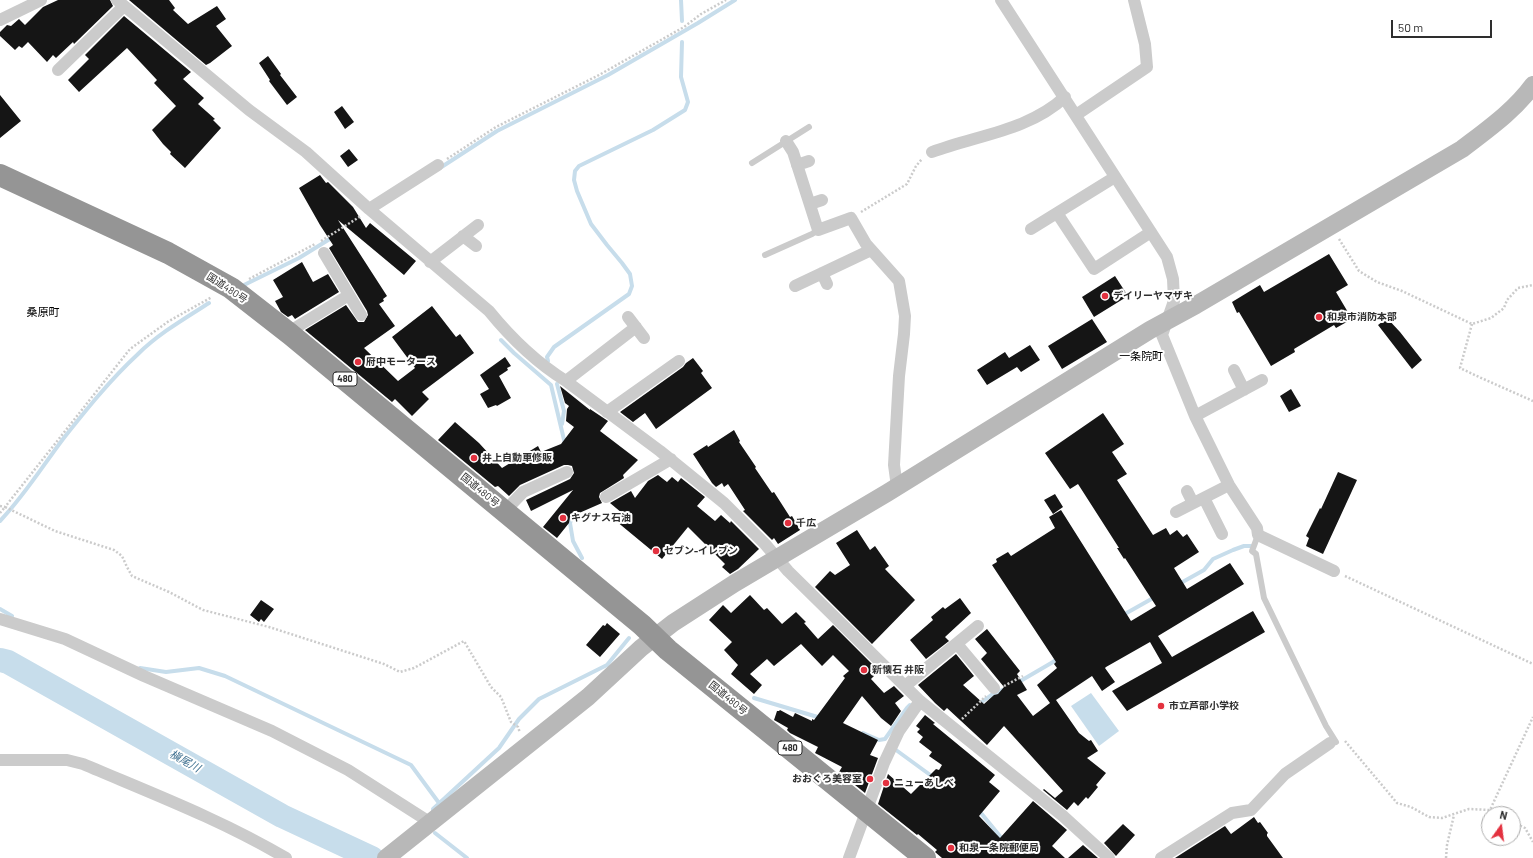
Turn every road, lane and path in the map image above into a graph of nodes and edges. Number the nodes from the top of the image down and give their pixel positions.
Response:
1 (41, 0) edge
2 (726, 0) edge
3 (1001, 0) edge
4 (1134, 0) edge
5 (120, 3) edge
6 (0, 20) edge
7 (58, 70) dead end
8 (1533, 85) edge
9 (1065, 97) junction
10 (1076, 115) junction
11 (809, 127) dead end
12 (786, 141) junction
13 (932, 152) joint
14 (809, 161) dead end
15 (752, 163) dead end
16 (438, 165) joint
17 (797, 165) junction
18 (0, 175) edge
19 (1115, 177) junction
20 (822, 200) dead end
21 (810, 204) junction
22 (369, 209) junction
23 (1057, 213) junction
24 (851, 218) junction
25 (478, 225) dead end
26 (1331, 227) junction
27 (1032, 229) dead end
28 (818, 230) junction
29 (1151, 232) junction
30 (463, 236) junction
31 (476, 246) dead end
32 (871, 250) junction
33 (324, 253) dead end
34 (765, 255) dead end
35 (430, 262) junction
36 (1533, 285) edge
37 (795, 286) dead end
38 (231, 288) junction
39 (349, 295) junction
40 (362, 315) dead end
41 (628, 317) dead end
42 (1167, 320) junction
43 (1472, 324) junction
44 (636, 327) junction
45 (290, 334) junction
46 (644, 338) dead end
47 (679, 361) dead end
48 (1234, 370) dead end
49 (1262, 380) dead end
50 (566, 381) junction
51 (1244, 390) junction
52 (1533, 401) edge
53 (607, 412) junction
54 (1195, 416) junction
55 (671, 459) junction
56 (567, 472) dead end
57 (1229, 485) junction
58 (897, 487) junction
59 (1187, 491) dead end
60 (606, 497) dead end
61 (1198, 500) junction
62 (0, 506) edge
63 (6, 508) junction
64 (505, 511) junction
65 (1176, 512) dead end
66 (0, 513) edge
67 (1222, 534) dead end
68 (1258, 535) junction
69 (778, 559) junction
70 (1334, 571) joint
71 (0, 619) edge
72 (978, 626) dead end
73 (655, 638) junction
74 (957, 644) junction
75 (1533, 664) edge
76 (905, 686) junction
77 (994, 688) dead end
78 (920, 701) junction
79 (1533, 718) edge
80 (518, 727) dead end
81 (1333, 742) junction
82 (0, 760) edge
83 (1492, 806) edge
84 (866, 810) junction
85 (1481, 810) edge
86 (1454, 815) junction
87 (427, 826) junction
88 (1521, 826) edge
89 (1533, 842) edge
90 (286, 858) edge
91 (386, 858) edge
92 (849, 858) edge
93 (925, 858) edge
94 (1109, 858) edge
95 (1161, 858) edge
96 (1446, 858) edge

1 - 6 street
2 - 16 path
3 - 9 street
4 - 10 street
5 - 7 street
5 - 22 street
8 - 26 street
9 - 10 street
9 - 13 street
10 - 19 street
11 - 12 lane
12 - 15 lane
12 - 17 street
13 - 24 path
14 - 17 street
16 - 22 street
17 - 21 street
18 - 38 highway, 国道480号 / 480
19 - 23 street
19 - 29 street
20 - 21 street
21 - 28 street
22 - 35 street
22 - 38 path
23 - 27 street
23 - 29 street
24 - 28 street
24 - 32 street
25 - 30 street
26 - 42 street
26 - 43 path
28 - 34 lane
29 - 42 street
30 - 31 street
30 - 35 street
32 - 37 street
32 - 58 street
33 - 39 street
35 - 50 street
36 - 43 path
38 - 45 highway, 国道480号 / 480
38 - 63 path
39 - 40 street
39 - 45 street
41 - 44 street
42 - 54 street
42 - 58 street
43 - 52 path
44 - 46 street
44 - 50 street
45 - 64 highway, 国道480号 / 480
47 - 53 street
48 - 51 street
49 - 51 street
50 - 53 street
51 - 54 street
53 - 55 street
54 - 57 street
55 - 60 street
55 - 69 street
56 - 64 street
57 - 61 street
57 - 68 street
58 - 69 street
59 - 61 street
61 - 65 street
61 - 67 street
62 - 63 path
63 - 66 path
63 - 80 path
64 - 73 highway, 国道480号 / 480
68 - 70 street
68 - 81 lane
69 - 73 street
69 - 76 street
70 - 75 path
71 - 87 street
72 - 74 street
73 - 84 highway, 国道480号 / 480
73 - 87 street
74 - 76 street
74 - 77 street
76 - 78 street
78 - 84 street
78 - 94 street
79 - 83 path
81 - 86 path
81 - 95 street
82 - 90 street
84 - 92 street
84 - 93 highway, 国道480号 / 480
85 - 86 path
86 - 96 path
87 - 91 street
88 - 89 path

